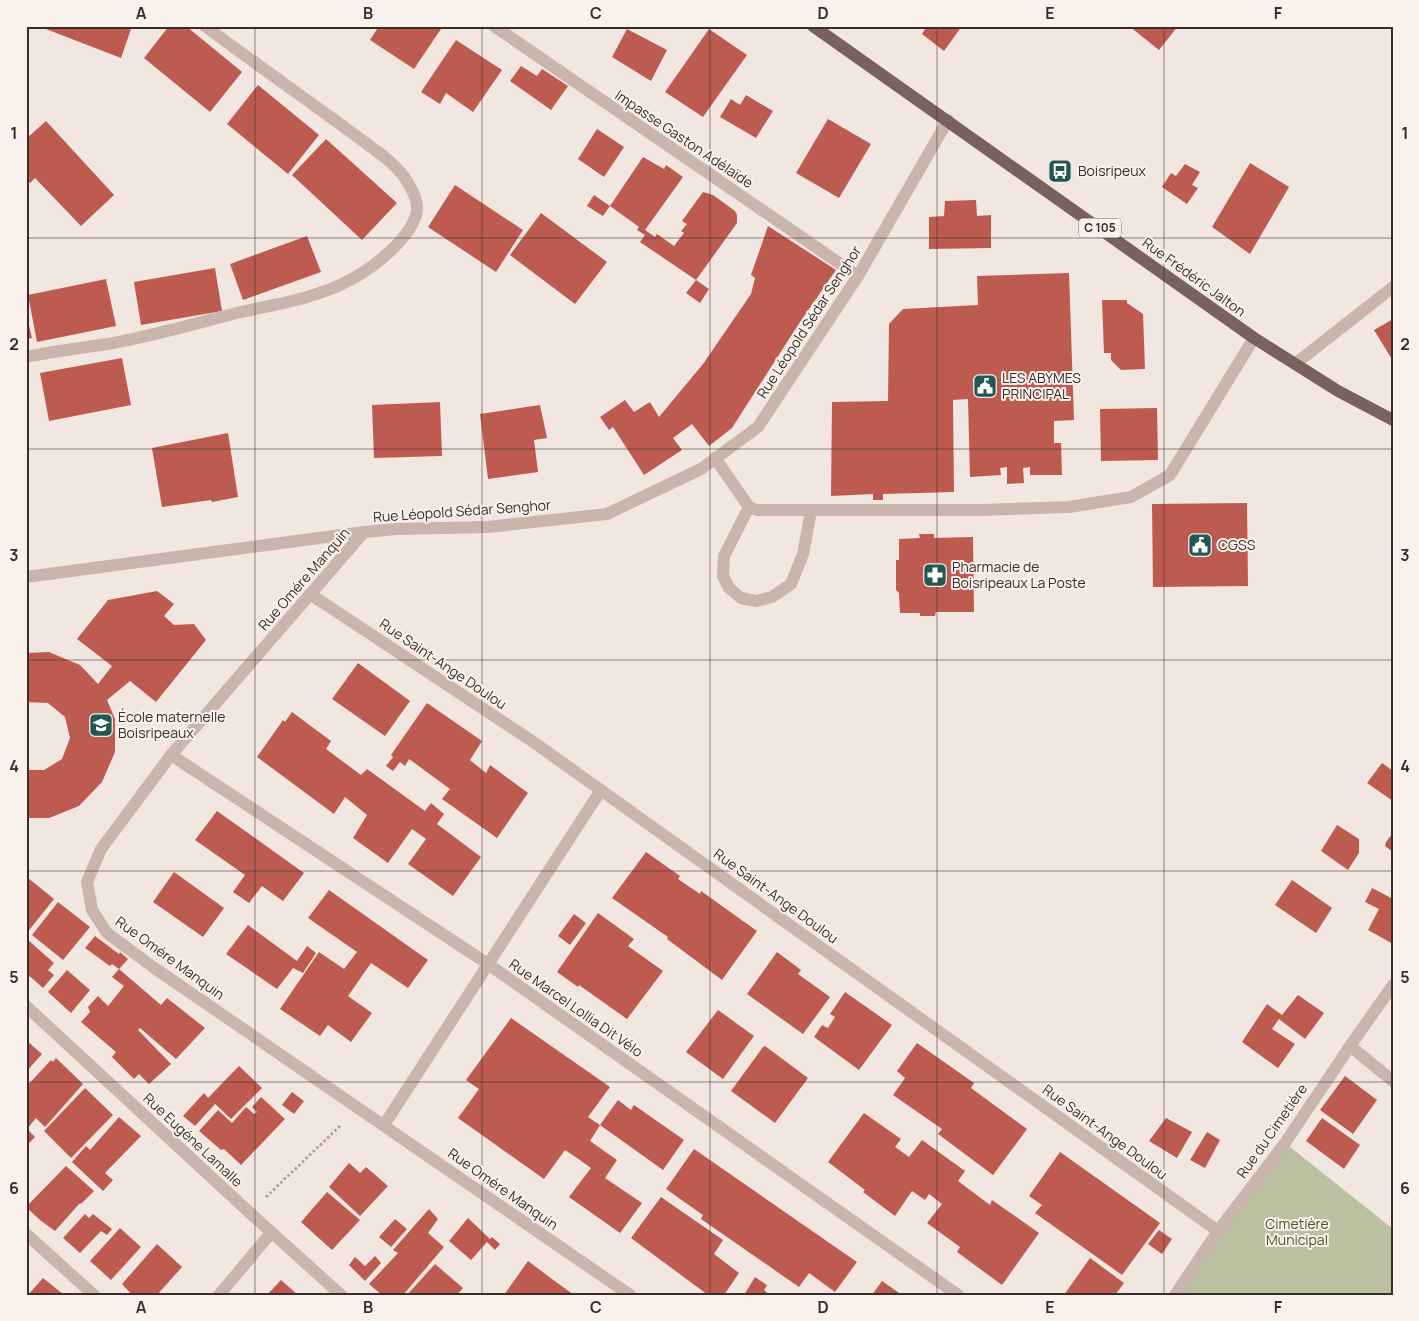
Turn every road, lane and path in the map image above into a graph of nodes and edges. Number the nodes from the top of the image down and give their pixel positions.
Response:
1 (204, 26) edge
2 (494, 26) edge
3 (813, 26) edge
4 (948, 120) junction
5 (858, 276) junction
6 (1393, 287) edge
7 (1254, 338) junction
8 (26, 357) edge
9 (1295, 364) junction
10 (1393, 420) edge
11 (716, 458) junction
12 (749, 506) junction
13 (810, 511) junction
14 (364, 532) junction
15 (26, 577) edge
16 (310, 594) junction
17 (171, 755) junction
18 (601, 790) junction
19 (488, 964) junction
20 (1393, 984) edge
21 (26, 1006) edge
22 (1350, 1046) junction
23 (1393, 1080) edge
24 (360, 1108) junction
25 (384, 1125) junction
26 (249, 1212) junction
27 (1218, 1231) junction
28 (271, 1233) junction
29 (26, 1234) edge
30 (94, 1295) edge
31 (219, 1295) edge
32 (341, 1295) edge
33 (630, 1295) edge
34 (958, 1295) edge
35 (1175, 1295) edge

1 - 8 street
2 - 5 street, Impasse Gaston Adélaïde
3 - 4 main road, Rue Frédéric Jalton / C 105
4 - 5 street, Rue Léopold Sédar Senghor
4 - 7 main road, Rue Frédéric Jalton / C 105
5 - 11 street, Rue Léopold Sédar Senghor
6 - 9 street
7 - 9 main road, Rue Frédéric Jalton / C 105
7 - 13 street
9 - 10 main road, Rue Frédéric Jalton / C 105
11 - 12 street
11 - 14 street, Rue Léopold Sédar Senghor
12 - 13 street
12 - 13 street
14 - 15 street, Rue Léopold Sédar Senghor
14 - 16 street, Rue Omére Manquin
16 - 17 street, Rue Omére Manquin
16 - 18 street, Rue Saint-Ange Doulou
17 - 19 street, Rue Marcel Lollia Dit Vélo
17 - 24 street, Rue Omére Manquin
18 - 19 street
18 - 27 street, Rue Saint-Ange Doulou
19 - 25 street
19 - 34 street, Rue Marcel Lollia Dit Vélo
20 - 22 street, Rue du Cimetière
21 - 26 street, Rue Eugéne Lamalle
22 - 23 street
22 - 27 street, Rue du Cimetière
24 - 25 street, Rue Omére Manquin
24 - 26 path
25 - 33 street, Rue Omére Manquin
26 - 28 street, Rue Eugéne Lamalle
27 - 35 street, Rue du Cimetière
28 - 31 street
28 - 32 street, Rue Eugéne Lamalle
29 - 30 street

